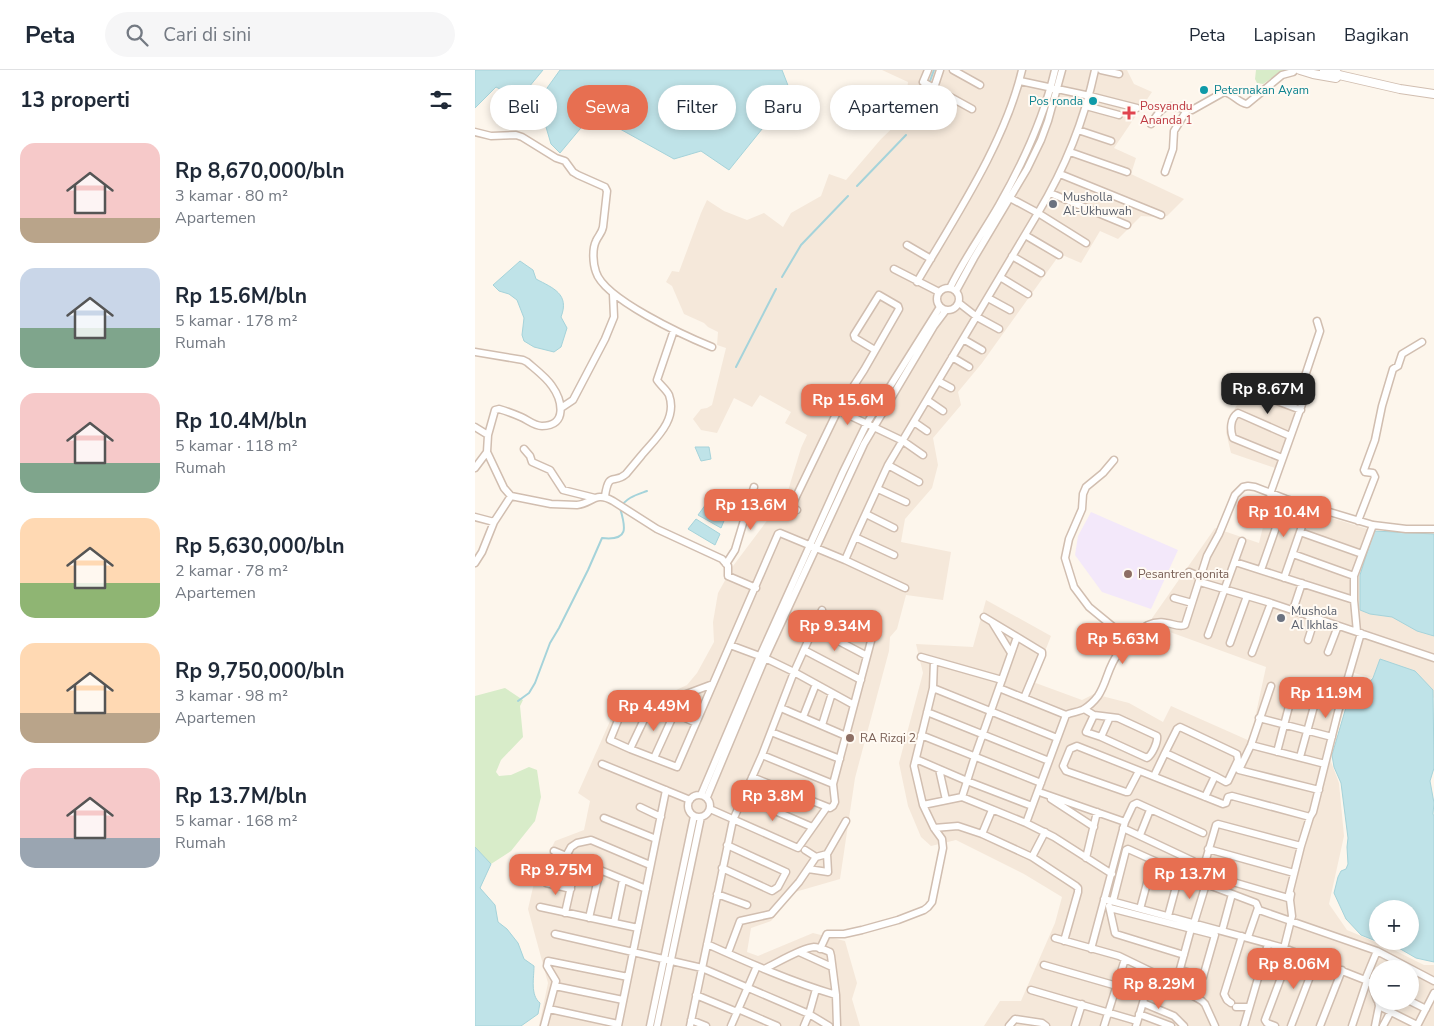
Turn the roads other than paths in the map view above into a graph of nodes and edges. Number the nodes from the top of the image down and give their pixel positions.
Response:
1 (928, 70) edge
2 (941, 70) edge
3 (953, 70) edge
4 (1022, 70) edge
5 (1055, 70) edge
6 (1062, 70) edge
7 (1095, 70) edge
8 (1101, 70) edge
9 (1295, 70) edge
10 (1300, 70) edge
11 (1324, 70) edge
12 (1314, 72) edge
13 (1337, 72) edge
14 (1119, 74) dead end
15 (1019, 81) junction
16 (928, 85) edge
17 (935, 85) edge
18 (980, 85) dead end
19 (1054, 89) junction
20 (1434, 94) edge
21 (1090, 96) junction
22 (957, 101) edge
23 (1086, 106) junction
24 (1137, 108) dead end
25 (972, 109) dead end
26 (1187, 110) junction
27 (1119, 115) dead end
28 (1151, 124) dead end
29 (1078, 130) junction
30 (475, 132) edge
31 (1033, 137) junction
32 (1041, 140) junction
33 (1111, 141) dead end
34 (1070, 152) junction
35 (1127, 172) dead end
36 (1165, 172) dead end
37 (1060, 174) junction
38 (1050, 193) junction
39 (1010, 198) junction
40 (1038, 213) junction
41 (1161, 215) dead end
42 (1127, 225) dead end
43 (1025, 235) junction
44 (1086, 243) dead end
45 (907, 245) dead end
46 (1059, 255) dead end
47 (1012, 256) junction
48 (931, 258) junction
49 (894, 269) dead end
50 (1041, 273) dead end
51 (1000, 277) junction
52 (917, 282) junction
53 (953, 289) junction
54 (939, 292) junction
55 (613, 294) junction
56 (1028, 294) dead end
57 (988, 298) junction
58 (959, 303) junction
59 (943, 309) junction
60 (1009, 310) dead end
61 (977, 317) junction
62 (1317, 321) dead end
63 (999, 329) dead end
64 (674, 330) junction
65 (963, 339) junction
66 (1422, 342) dead end
67 (711, 347) dead end
68 (875, 350) junction
69 (982, 350) dead end
70 (475, 352) edge
71 (952, 358) junction
72 (969, 367) dead end
73 (938, 381) junction
74 (951, 388) dead end
75 (1261, 395) dead end
76 (927, 400) junction
77 (561, 408) junction
78 (838, 410) junction
79 (1301, 410) junction
80 (943, 411) dead end
81 (914, 422) junction
82 (870, 425) junction
83 (475, 426) edge
84 (927, 431) dead end
85 (488, 435) junction
86 (1290, 436) junction
87 (903, 441) junction
88 (524, 450) dead end
89 (487, 452) junction
90 (923, 455) dead end
91 (1282, 458) junction
92 (1113, 460) dead end
93 (889, 465) junction
94 (475, 468) edge
95 (919, 482) dead end
96 (754, 487) dead end
97 (878, 489) junction
98 (1270, 494) junction
99 (511, 496) junction
100 (605, 496) junction
101 (595, 498) junction
102 (1286, 499) junction
103 (906, 502) dead end
104 (1309, 506) junction
105 (797, 510) dead end
106 (866, 514) junction
107 (475, 518) edge
108 (1358, 521) junction
109 (494, 522) junction
110 (1373, 525) junction
111 (894, 528) dead end
112 (1434, 529) edge
113 (1300, 532) junction
114 (855, 537) junction
115 (1242, 541) dead end
116 (813, 547) junction
117 (1293, 554) junction
118 (1362, 554) junction
119 (894, 555) dead end
120 (845, 560) junction
121 (1235, 562) junction
122 (475, 563) edge
123 (726, 564) junction
124 (1261, 570) junction
125 (1189, 572) dead end
126 (1354, 576) junction
127 (1284, 578) junction
128 (1201, 579) junction
129 (1302, 583) junction
130 (756, 588) junction
131 (905, 588) dead end
132 (1225, 589) junction
133 (1247, 596) junction
134 (1175, 598) dead end
135 (1354, 600) junction
136 (1193, 603) junction
137 (1271, 603) junction
138 (822, 610) dead end
139 (1293, 610) junction
140 (1315, 618) junction
141 (1337, 626) junction
142 (814, 628) junction
143 (1117, 630) junction
144 (1359, 632) junction
145 (1138, 633) junction
146 (1208, 635) dead end
147 (1017, 638) junction
148 (1308, 640) dead end
149 (871, 641) dead end
150 (1230, 643) dead end
151 (731, 645) junction
152 (1114, 646) dead end
153 (805, 650) junction
154 (1329, 652) dead end
155 (1011, 653) junction
156 (1252, 653) dead end
157 (867, 656) junction
158 (763, 657) junction
159 (921, 657) dead end
160 (1434, 658) edge
161 (934, 661) junction
162 (794, 672) junction
163 (861, 680) junction
164 (1002, 680) junction
165 (713, 684) junction
166 (816, 684) junction
167 (1271, 686) dead end
168 (933, 688) junction
169 (999, 688) junction
170 (1293, 691) dead end
171 (832, 693) junction
172 (1024, 698) junction
173 (1316, 699) dead end
174 (854, 705) junction
175 (653, 706) junction
176 (781, 708) junction
177 (1084, 709) junction
178 (927, 712) junction
179 (991, 712) junction
180 (674, 714) junction
181 (1066, 715) junction
182 (1093, 715) junction
183 (803, 717) junction
184 (1110, 717) junction
185 (1259, 718) junction
186 (696, 723) junction
187 (1284, 725) junction
188 (822, 726) junction
189 (1307, 731) junction
190 (771, 732) junction
191 (921, 734) junction
192 (983, 735) junction
193 (846, 736) junction
194 (1101, 737) junction
195 (1332, 737) junction
196 (1057, 738) junction
197 (1251, 745) junction
198 (631, 750) junction
199 (1277, 752) junction
200 (1165, 753) junction
201 (762, 755) junction
202 (975, 756) junction
203 (1300, 757) junction
204 (654, 758) junction
205 (840, 759) junction
206 (916, 759) junction
207 (1049, 761) junction
208 (602, 764) dead end
209 (1325, 764) junction
210 (939, 769) junction
211 (1139, 771) junction
212 (1154, 776) junction
213 (1215, 776) junction
214 (752, 777) junction
215 (967, 781) junction
216 (1041, 783) junction
217 (833, 784) junction
218 (666, 790) junction
219 (1319, 790) junction
220 (1040, 792) junction
221 (704, 796) junction
222 (743, 797) junction
223 (962, 797) junction
224 (1205, 797) junction
225 (690, 800) junction
226 (946, 800) junction
227 (923, 805) junction
228 (1032, 806) junction
229 (640, 807) dead end
230 (827, 807) junction
231 (710, 809) junction
232 (992, 810) junction
233 (1150, 810) junction
234 (1097, 812) junction
235 (698, 816) junction
236 (661, 817) junction
237 (604, 818) dead end
238 (733, 820) junction
239 (1309, 820) junction
240 (846, 821) dead end
241 (1026, 823) junction
242 (1124, 825) junction
243 (813, 827) junction
244 (1094, 827) junction
245 (934, 828) junction
246 (1045, 832) junction
247 (1203, 833) dead end
248 (982, 834) junction
249 (1140, 835) junction
250 (656, 839) junction
251 (727, 845) junction
252 (1301, 846) junction
253 (1208, 849) junction
254 (805, 850) dead end
255 (554, 851) dead end
256 (827, 854) junction
257 (565, 856) junction
258 (816, 857) junction
259 (1032, 857) junction
260 (1086, 858) junction
261 (577, 860) junction
262 (1153, 861) junction
263 (1193, 861) dead end
264 (650, 865) junction
265 (723, 868) junction
266 (808, 869) junction
267 (600, 870) junction
268 (1180, 872) junction
269 (1294, 873) junction
270 (1112, 874) junction
271 (623, 880) junction
272 (546, 883) dead end
273 (1206, 884) junction
274 (571, 889) junction
275 (645, 889) junction
276 (717, 894) junction
277 (1231, 894) junction
278 (1109, 902) junction
279 (747, 906) dead end
280 (540, 907) dead end
281 (1258, 908) junction
282 (1140, 909) junction
283 (565, 913) junction
284 (1168, 916) junction
285 (589, 918) junction
286 (1291, 921) junction
287 (614, 923) junction
288 (1193, 926) junction
289 (637, 928) junction
290 (1222, 930) junction
291 (555, 934) dead end
292 (1245, 937) junction
293 (1055, 938) dead end
294 (1064, 941) junction
295 (707, 944) junction
296 (1268, 944) junction
297 (820, 948) junction
298 (1283, 948) junction
299 (1091, 949) junction
300 (1291, 951) junction
301 (633, 952) junction
302 (799, 952) junction
303 (1377, 952) junction
304 (728, 953) junction
305 (1184, 955) junction
306 (1125, 959) junction
307 (667, 960) junction
308 (1375, 960) edge
309 (1316, 961) junction
310 (1044, 965) dead end
311 (757, 966) junction
312 (832, 967) junction
313 (702, 968) junction
314 (765, 969) junction
315 (1342, 970) junction
316 (1152, 972) junction
317 (628, 977) junction
318 (1434, 981) edge
319 (1369, 982) edge
320 (1369, 984) edge
321 (555, 986) junction
322 (1117, 986) junction
323 (748, 987) junction
324 (816, 989) junction
325 (1031, 990) dead end
326 (1434, 992) edge
327 (696, 995) junction
328 (836, 995) junction
329 (623, 1000) junction
330 (1143, 1003) junction
331 (1082, 1004) junction
332 (1419, 1005) edge
333 (1249, 1007) junction
334 (1426, 1008) junction
335 (549, 1009) junction
336 (738, 1010) junction
337 (1377, 1010) edge
338 (1391, 1011) joint
339 (1108, 1012) junction
340 (809, 1014) junction
341 (1137, 1020) edge
342 (690, 1023) edge
343 (618, 1025) edge
344 (544, 1026) edge
345 (650, 1026) edge
346 (657, 1026) edge
347 (706, 1026) edge
348 (731, 1026) edge
349 (777, 1026) edge
350 (804, 1026) edge
351 (829, 1026) edge
352 (837, 1026) edge
353 (1009, 1026) edge
354 (1046, 1026) edge
355 (1075, 1026) edge
356 (1104, 1026) edge
357 (1171, 1026) edge
358 (1184, 1026) edge
359 (1215, 1026) edge
360 (1244, 1026) edge
361 (1275, 1026) edge
362 (1291, 1026) edge
363 (1320, 1026) edge
364 (1352, 1026) edge
365 (1375, 1026) edge
366 (1383, 1026) edge
367 (1417, 1026) edge

1 - 16 street
2 - 17 street
3 - 18 street
4 - 15 street
5 - 19 street
6 - 19 street
7 - 21 street
8 - 14 street
9 - 26 street
10 - 12 street
11 - 13 street
12 - 13 street
13 - 20 street
15 - 19 street
15 - 48 street
19 - 21 street
19 - 31 street
19 - 32 street
21 - 23 street
21 - 24 street
22 - 25 street
23 - 27 street
23 - 29 street
26 - 28 street
26 - 36 street
29 - 33 street
29 - 34 street
30 - 55 street
31 - 32 street
31 - 53 street
32 - 39 street
34 - 35 street
34 - 37 street
37 - 38 street
37 - 41 street
38 - 40 street
38 - 42 street
39 - 40 street
39 - 53 street
40 - 43 street
40 - 44 street
43 - 46 street
43 - 47 street
45 - 48 street
47 - 50 street
47 - 51 street
48 - 52 street
49 - 52 street
51 - 56 street
51 - 57 street
52 - 54 street
53 - 54 street
53 - 58 street
54 - 59 street
55 - 64 street
55 - 77 street
57 - 60 street
57 - 61 street
58 - 59 street
58 - 61 street
59 - 82 street
61 - 63 street
61 - 65 street
62 - 79 street
64 - 67 street
64 - 100 street
65 - 69 street
65 - 71 street
66 - 108 street
68 - 68 street
68 - 78 street
70 - 77 street
71 - 72 street
71 - 73 street
73 - 74 street
73 - 76 street
75 - 79 street
76 - 80 street
76 - 81 street
77 - 85 street
78 - 82 street
78 - 105 street
79 - 86 street
81 - 84 street
81 - 87 street
82 - 87 street
82 - 116 street
83 - 85 street
85 - 89 street
86 - 91 street
86 - 91 street
87 - 90 street
87 - 93 street
88 - 101 street
89 - 94 street
89 - 99 street
91 - 98 street
92 - 143 street
93 - 95 street
93 - 97 street
96 - 123 street
97 - 103 street
97 - 106 street
98 - 102 street
98 - 128 street
99 - 101 street
99 - 109 street
100 - 101 street
100 - 123 street
102 - 104 street
102 - 124 street
104 - 108 street
104 - 113 street
106 - 111 street
106 - 114 street
107 - 109 street
108 - 110 street
109 - 122 street
110 - 112 street
110 - 118 street
113 - 117 street
113 - 118 street
114 - 119 street
114 - 120 street
115 - 121 street
116 - 120 street
116 - 130 street
116 - 158 street
117 - 126 street
117 - 127 street
118 - 126 street
120 - 131 street
121 - 124 street
121 - 132 street
123 - 130 street
124 - 127 street
125 - 128 street
126 - 135 street
127 - 129 street
128 - 132 street
128 - 136 street
129 - 135 street
129 - 139 street
130 - 151 street
132 - 133 street
132 - 146 street
133 - 137 street
133 - 150 street
134 - 136 street
135 - 144 street
136 - 145 street
137 - 139 street
137 - 156 street
138 - 142 street
139 - 140 street
140 - 141 street
140 - 148 street
141 - 144 street
141 - 154 street
142 - 153 street
142 - 157 street
143 - 145 street
143 - 152 street
144 - 160 street
144 - 195 street
145 - 177 street
147 - 155 street
147 - 155 street
147 - 172 street
149 - 157 street
151 - 158 street
151 - 165 street
153 - 162 street
153 - 163 street
155 - 164 street
157 - 163 street
158 - 162 street
158 - 221 street
159 - 161 street
161 - 164 street
161 - 168 street
162 - 166 street
162 - 176 street
163 - 174 street
164 - 169 street
165 - 175 street
165 - 186 street
166 - 171 street
166 - 183 street
167 - 185 street
168 - 178 street
168 - 179 street
169 - 172 street
169 - 179 street
170 - 187 street
171 - 174 street
171 - 188 street
172 - 181 street
173 - 189 street
174 - 193 street
175 - 180 street
175 - 198 street
175 - 198 street
176 - 183 street
176 - 190 street
177 - 181 street
177 - 182 street
178 - 191 street
178 - 192 street
179 - 192 street
179 - 196 street
180 - 186 street
180 - 204 street
181 - 196 street
182 - 184 street
182 - 194 street
183 - 188 street
184 - 194 street
184 - 194 street
185 - 187 street
185 - 197 street
186 - 204 street
187 - 189 street
187 - 199 street
188 - 193 street
189 - 195 street
189 - 203 street
190 - 201 street
190 - 205 street
191 - 202 street
191 - 206 street
192 - 202 street
192 - 207 street
193 - 205 street
195 - 209 street
196 - 207 street
197 - 199 street
197 - 219 street
198 - 204 street
199 - 203 street
200 - 212 street
200 - 213 street
200 - 213 street
201 - 214 street
201 - 217 street
202 - 215 street
202 - 216 street
203 - 209 street
205 - 217 street
206 - 210 street
206 - 227 street
207 - 216 street
208 - 218 street
209 - 219 street
210 - 215 street
210 - 226 street
211 - 211 street
211 - 212 street
212 - 224 street
213 - 224 street
214 - 222 street
214 - 230 street
215 - 223 street
215 - 228 street
216 - 220 street
217 - 230 street
218 - 225 street
218 - 236 street
219 - 239 street
220 - 228 street
220 - 234 street
220 - 244 street
221 - 225 street
221 - 231 street
222 - 238 street
222 - 243 street
223 - 226 street
223 - 232 street
224 - 239 street
225 - 235 street
226 - 227 street
227 - 245 street
228 - 241 street
229 - 236 street
230 - 243 street
231 - 235 street
231 - 238 street
232 - 241 street
232 - 248 street
233 - 242 street
233 - 247 street
233 - 249 street
234 - 242 street
234 - 244 street
235 - 307 street
236 - 250 street
237 - 250 street
238 - 243 street
238 - 251 street
239 - 252 street
239 - 286 street
240 - 256 street
241 - 246 street
242 - 249 street
242 - 270 street
244 - 260 street
245 - 248 street
245 - 297 street
246 - 259 street
246 - 260 street
248 - 259 street
249 - 263 street
250 - 264 street
251 - 265 street
251 - 265 street
252 - 253 street
252 - 269 street
253 - 269 street
253 - 269 street
254 - 258 street
255 - 257 street
256 - 258 street
256 - 266 street
257 - 261 street
257 - 264 street
258 - 266 street
259 - 294 street
260 - 270 street
261 - 267 street
261 - 274 street
262 - 268 street
262 - 278 street
262 - 282 street
264 - 275 street
265 - 276 street
266 - 304 street
267 - 271 street
267 - 285 street
268 - 273 street
268 - 284 street
270 - 278 street
271 - 275 street
271 - 287 street
272 - 274 street
273 - 277 street
273 - 288 street
274 - 283 street
275 - 289 street
276 - 279 street
276 - 295 street
277 - 281 street
277 - 290 street
278 - 282 street
278 - 288 street
278 - 299 street
278 - 305 street
280 - 283 street
281 - 286 street
281 - 292 street
282 - 284 street
283 - 285 street
284 - 288 street
285 - 287 street
286 - 298 street
286 - 303 street
287 - 289 street
288 - 290 street
288 - 305 street
288 - 305 street
289 - 301 street
290 - 292 street
291 - 301 street
292 - 296 street
292 - 333 street
293 - 294 street
294 - 299 street
295 - 304 street
295 - 313 street
296 - 298 street
296 - 333 street
297 - 302 street
297 - 312 street
298 - 300 street
299 - 306 street
300 - 309 street
300 - 361 street
301 - 307 street
301 - 317 street
302 - 312 street
302 - 314 street
303 - 308 street
303 - 318 street
304 - 311 street
306 - 316 street
306 - 322 street
307 - 313 street
307 - 345 street
307 - 346 street
309 - 315 street
309 - 362 street
310 - 322 street
311 - 314 street
311 - 323 street
312 - 328 street
313 - 323 street
313 - 327 street
314 - 324 street
315 - 319 street
315 - 363 street
316 - 330 street
316 - 359 street
317 - 321 street
317 - 329 street
320 - 364 street
321 - 329 street
321 - 335 street
322 - 339 street
323 - 336 street
323 - 340 street
324 - 328 street
324 - 340 street
325 - 331 street
326 - 334 street
327 - 336 street
327 - 342 street
328 - 352 street
329 - 343 street
330 - 341 street
330 - 358 street
331 - 339 street
331 - 355 street
332 - 334 street
333 - 360 street
334 - 367 street
335 - 343 street
335 - 344 street
336 - 348 street
336 - 349 street
337 - 365 street
338 - 366 street
338 - 367 street
339 - 341 street
339 - 356 street
340 - 350 street
340 - 351 street
341 - 357 street
342 - 347 street
353 - 354 street

